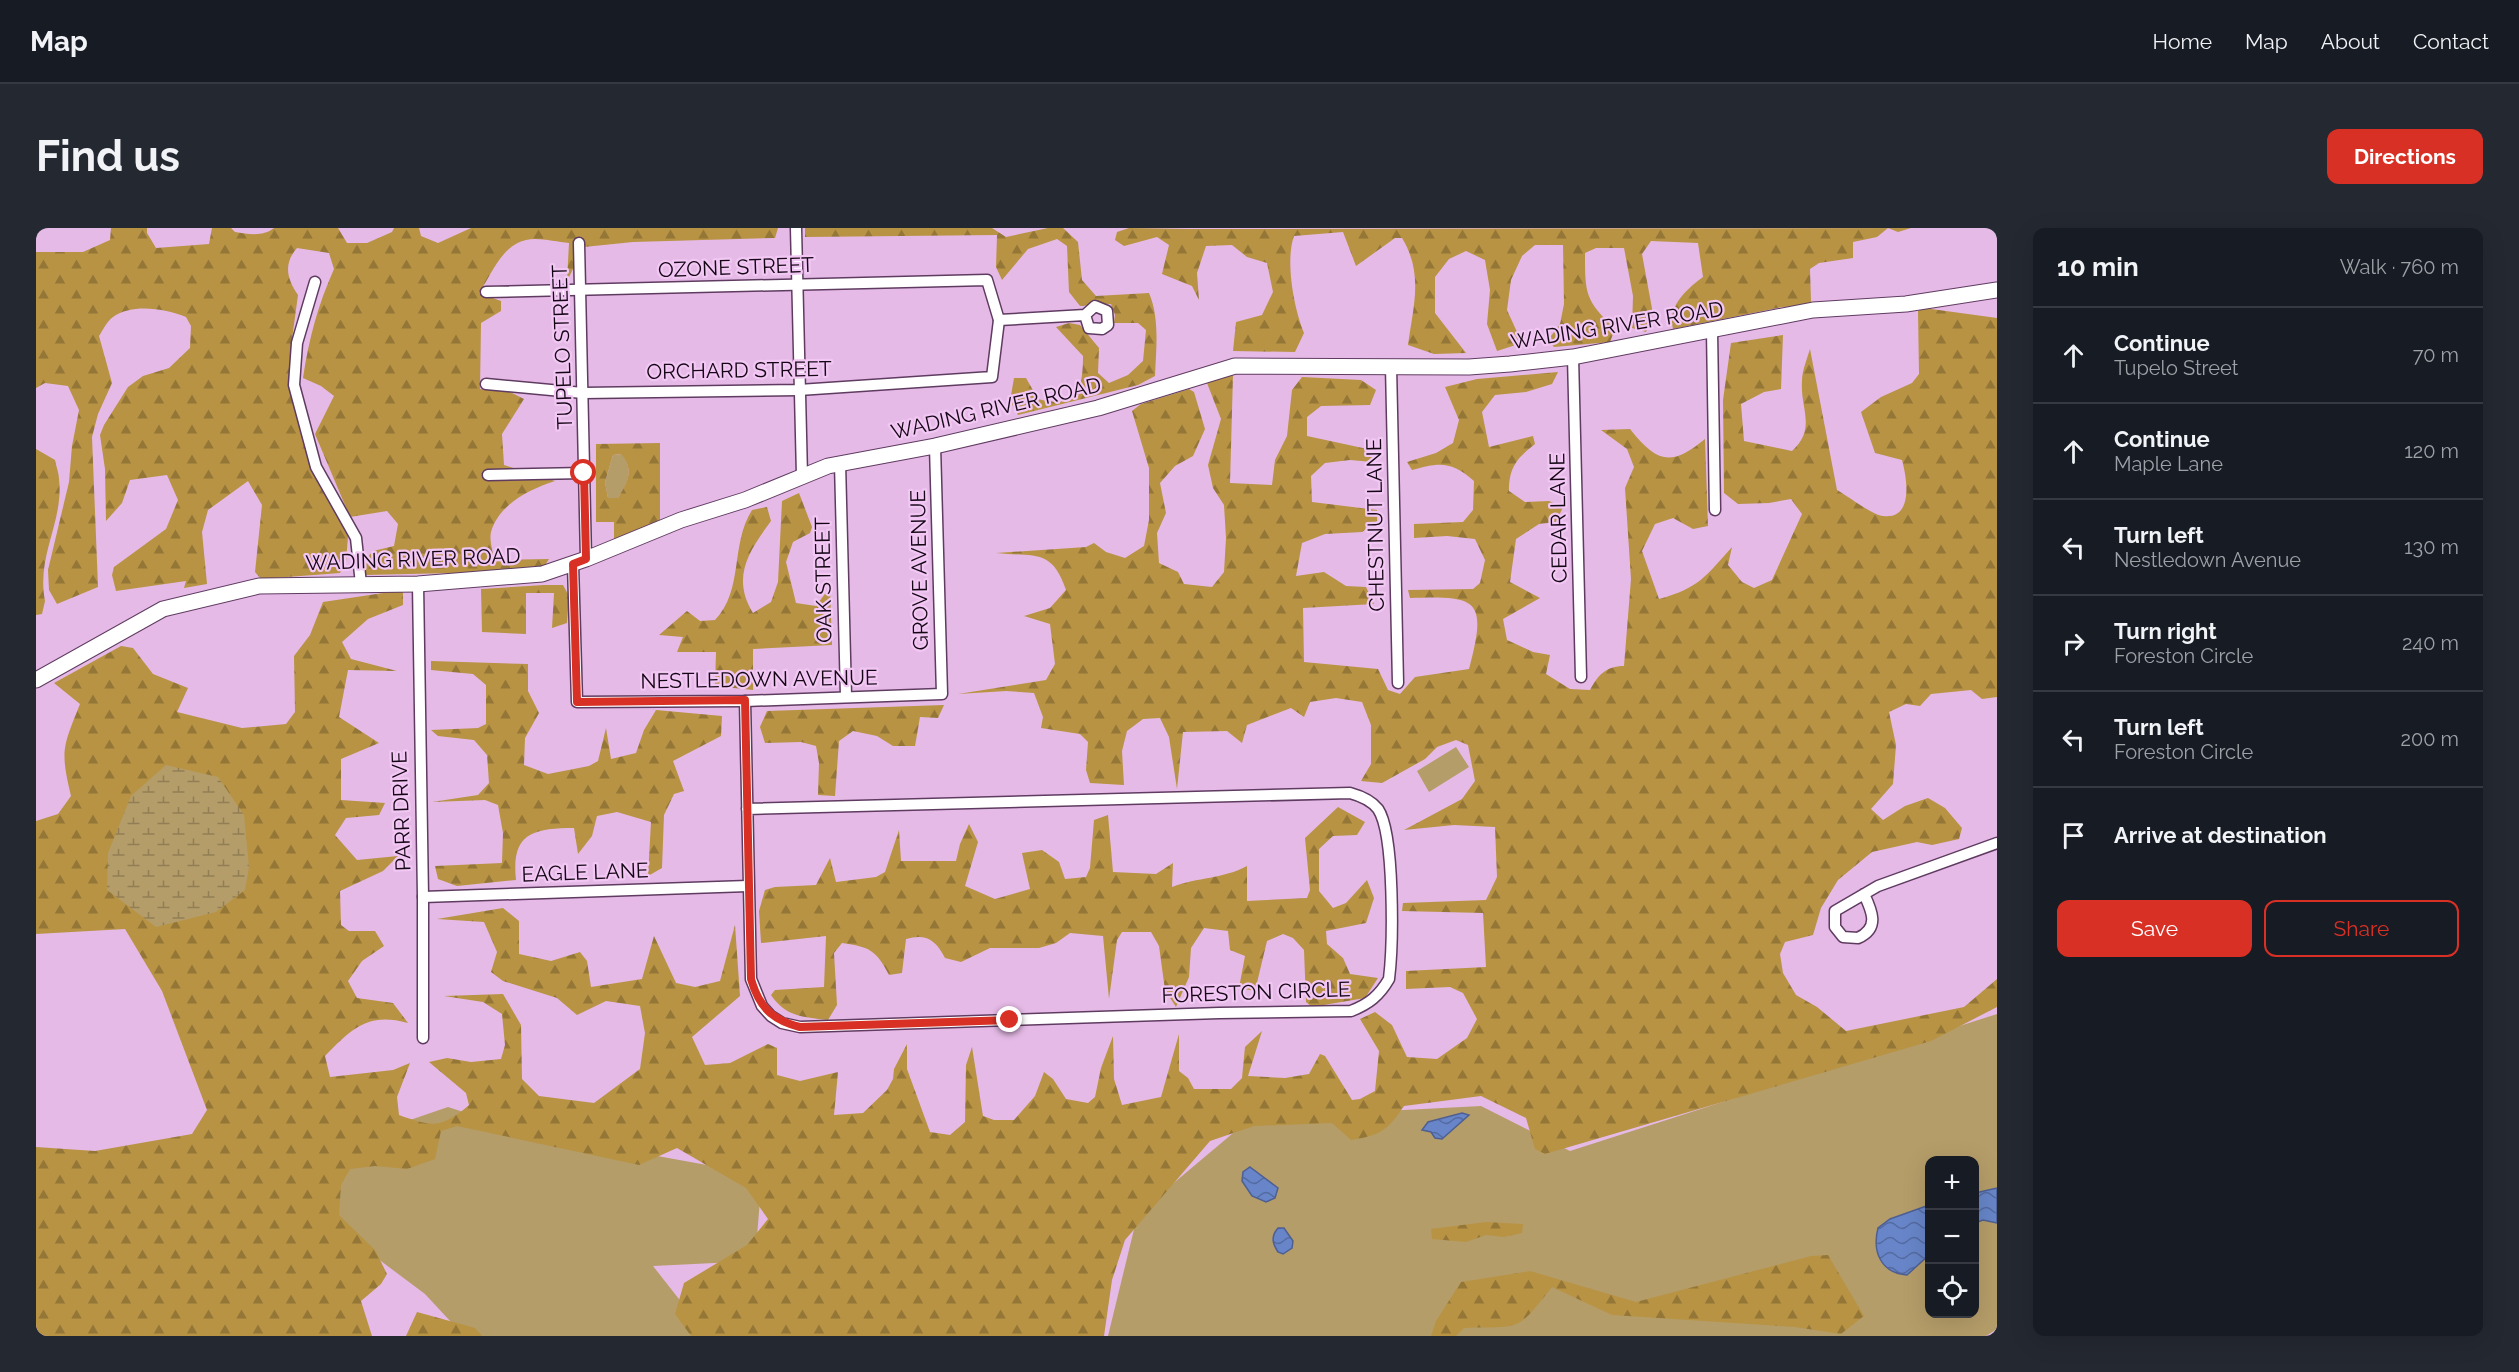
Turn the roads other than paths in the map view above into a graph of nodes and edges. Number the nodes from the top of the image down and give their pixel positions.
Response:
1 (796, 228) edge
2 (579, 243) dead end
3 (315, 282) dead end
4 (796, 285) junction
5 (1997, 290) edge
6 (578, 291) junction
7 (486, 292) dead end
8 (1085, 315) dead end
9 (999, 320) junction
10 (1712, 331) junction
11 (1573, 357) junction
12 (1391, 366) junction
13 (486, 384) dead end
14 (799, 390) junction
15 (583, 393) junction
16 (935, 446) junction
17 (840, 463) junction
18 (584, 473) junction
19 (488, 475) dead end
20 (802, 476) junction
21 (1715, 510) dead end
22 (579, 562) junction
23 (361, 584) junction
24 (417, 584) junction
25 (1581, 677) dead end
26 (36, 680) edge
27 (1398, 683) dead end
28 (942, 694) joint
29 (846, 696) junction
30 (745, 700) junction
31 (577, 702) joint
32 (747, 809) junction
33 (1997, 843) edge
34 (748, 886) junction
35 (1864, 894) junction
36 (423, 897) junction
37 (423, 1038) dead end

1 - 4 street
2 - 6 street, TUPELO STREET
3 - 23 street
4 - 6 street, OZONE STREET
4 - 9 street, OZONE STREET
4 - 14 street
5 - 10 main road, WADING RIVER ROAD
6 - 7 street, OZONE STREET
6 - 15 street, TUPELO STREET
8 - 9 street
9 - 14 street, ORCHARD STREET
10 - 11 main road, WADING RIVER ROAD
10 - 21 street
11 - 12 main road, WADING RIVER ROAD
11 - 25 street, CEDAR LANE
12 - 16 main road, WADING RIVER ROAD
12 - 27 street, CHESTNUT LANE
13 - 15 street, ORCHARD STREET
14 - 15 street, ORCHARD STREET
14 - 20 street
15 - 18 street, TUPELO STREET
16 - 17 main road, WADING RIVER ROAD
16 - 28 street, GROVE AVENUE
17 - 20 main road, WADING RIVER ROAD
17 - 29 street, OAK STREET
18 - 19 street
18 - 22 street, TUPELO STREET
20 - 22 main road, WADING RIVER ROAD
22 - 24 main road, WADING RIVER ROAD
22 - 31 street, TUPELO STREET
23 - 24 main road, WADING RIVER ROAD
23 - 26 main road, WADING RIVER ROAD
24 - 36 street, PARR DRIVE
28 - 29 street, NESTLEDOWN AVENUE
29 - 30 street, NESTLEDOWN AVENUE
30 - 31 street, NESTLEDOWN AVENUE
30 - 32 street, FORESTON CIRCLE
32 - 34 street, FORESTON CIRCLE
32 - 34 street, FORESTON CIRCLE
33 - 35 street
34 - 36 street, EAGLE LANE
35 - 35 street
36 - 37 street, PARR DRIVE

